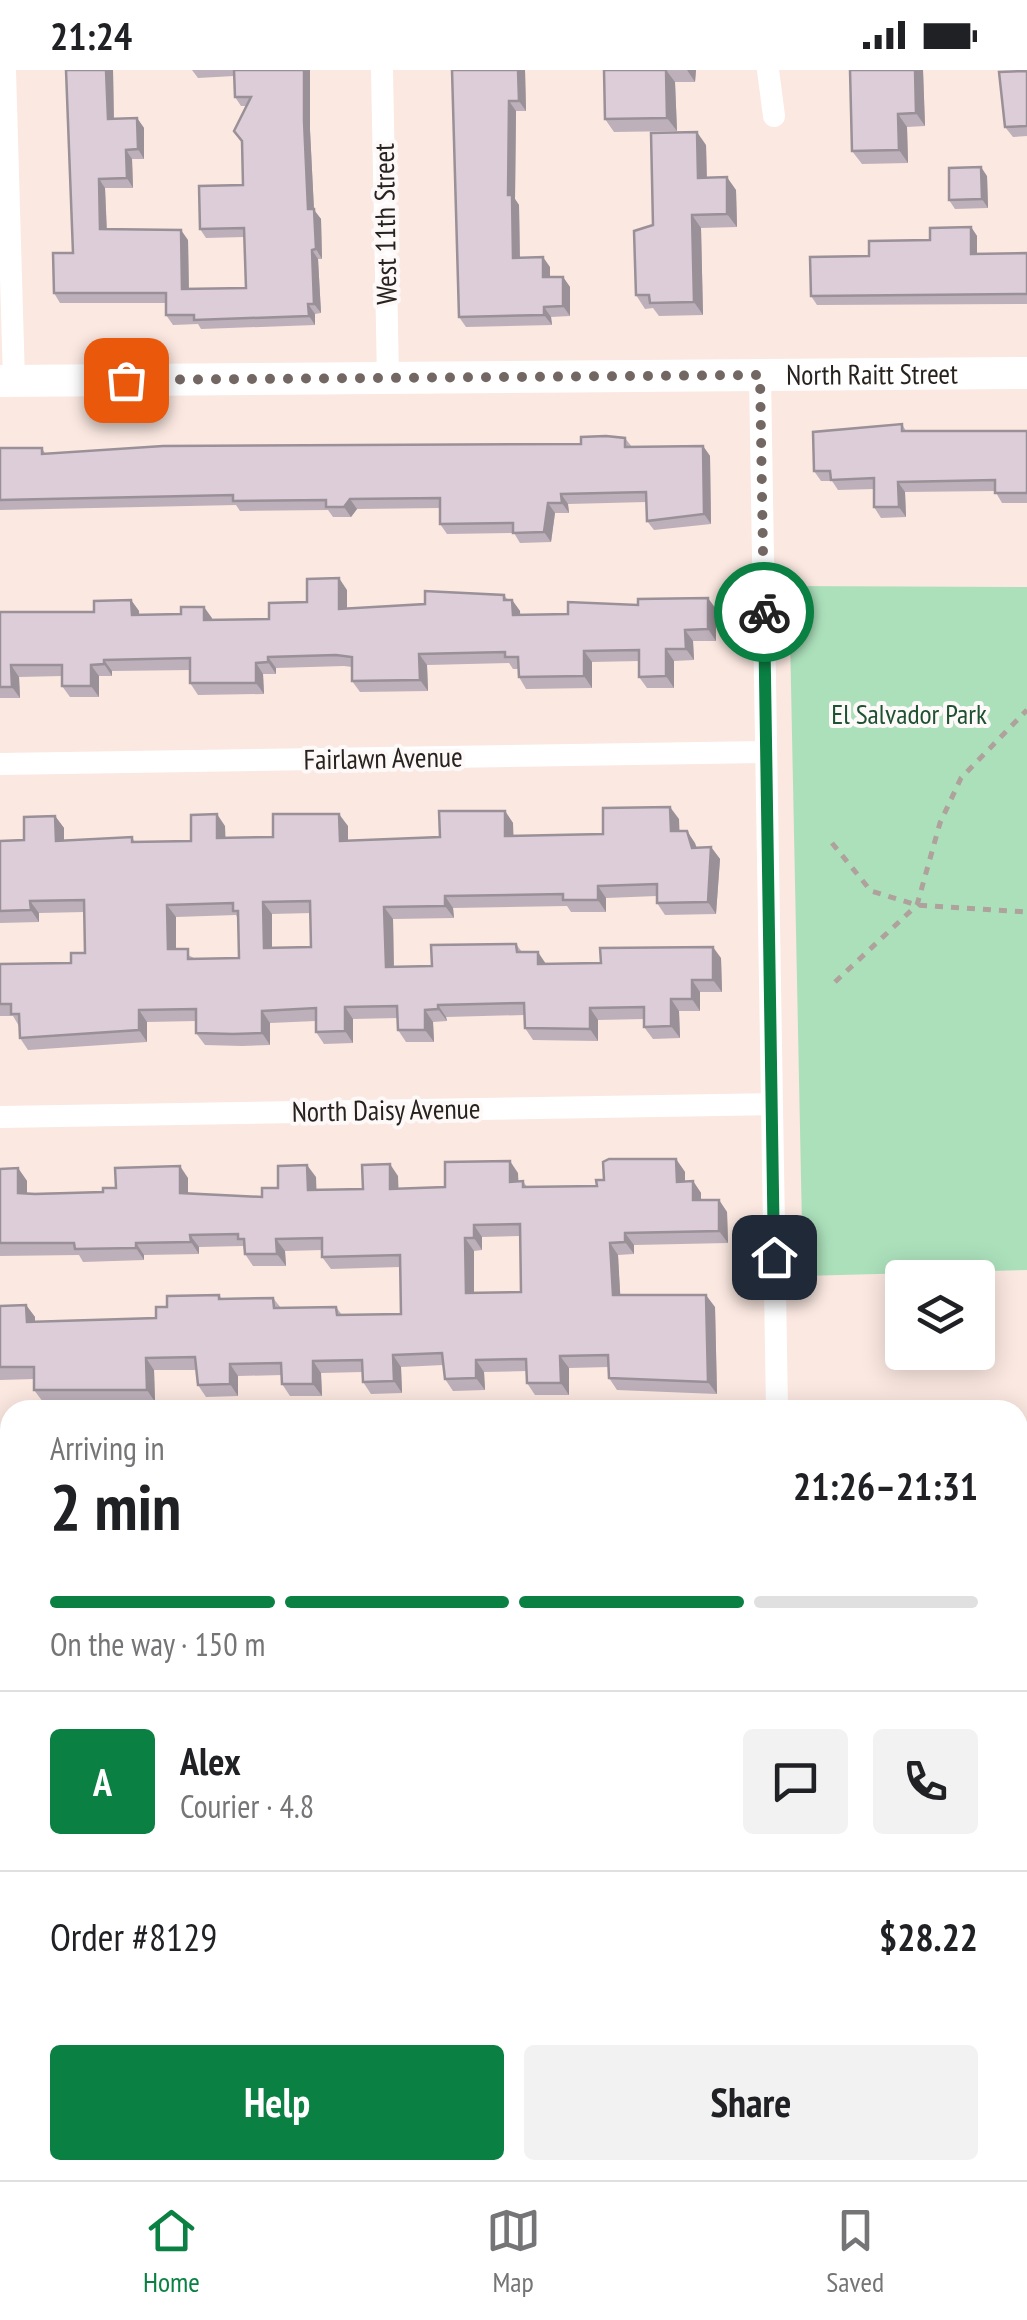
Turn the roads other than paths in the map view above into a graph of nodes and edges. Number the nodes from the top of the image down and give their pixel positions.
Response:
1 (5, 70) edge
2 (382, 70) edge
3 (768, 70) edge
4 (774, 116) dead end
5 (1027, 372) edge
6 (760, 375) junction
7 (388, 378) junction
8 (7, 381) edge
9 (766, 752) junction
10 (0, 764) edge
11 (772, 1104) junction
12 (0, 1117) edge
13 (777, 1400) edge

1 - 8 street
2 - 7 street, West 11th Street
3 - 4 street
5 - 6 street, North Raitt Street
6 - 7 street, North Raitt Street
6 - 9 street
7 - 8 street, North Raitt Street
9 - 10 street, Fairlawn Avenue
9 - 11 street
11 - 12 street, North Daisy Avenue
11 - 13 street

